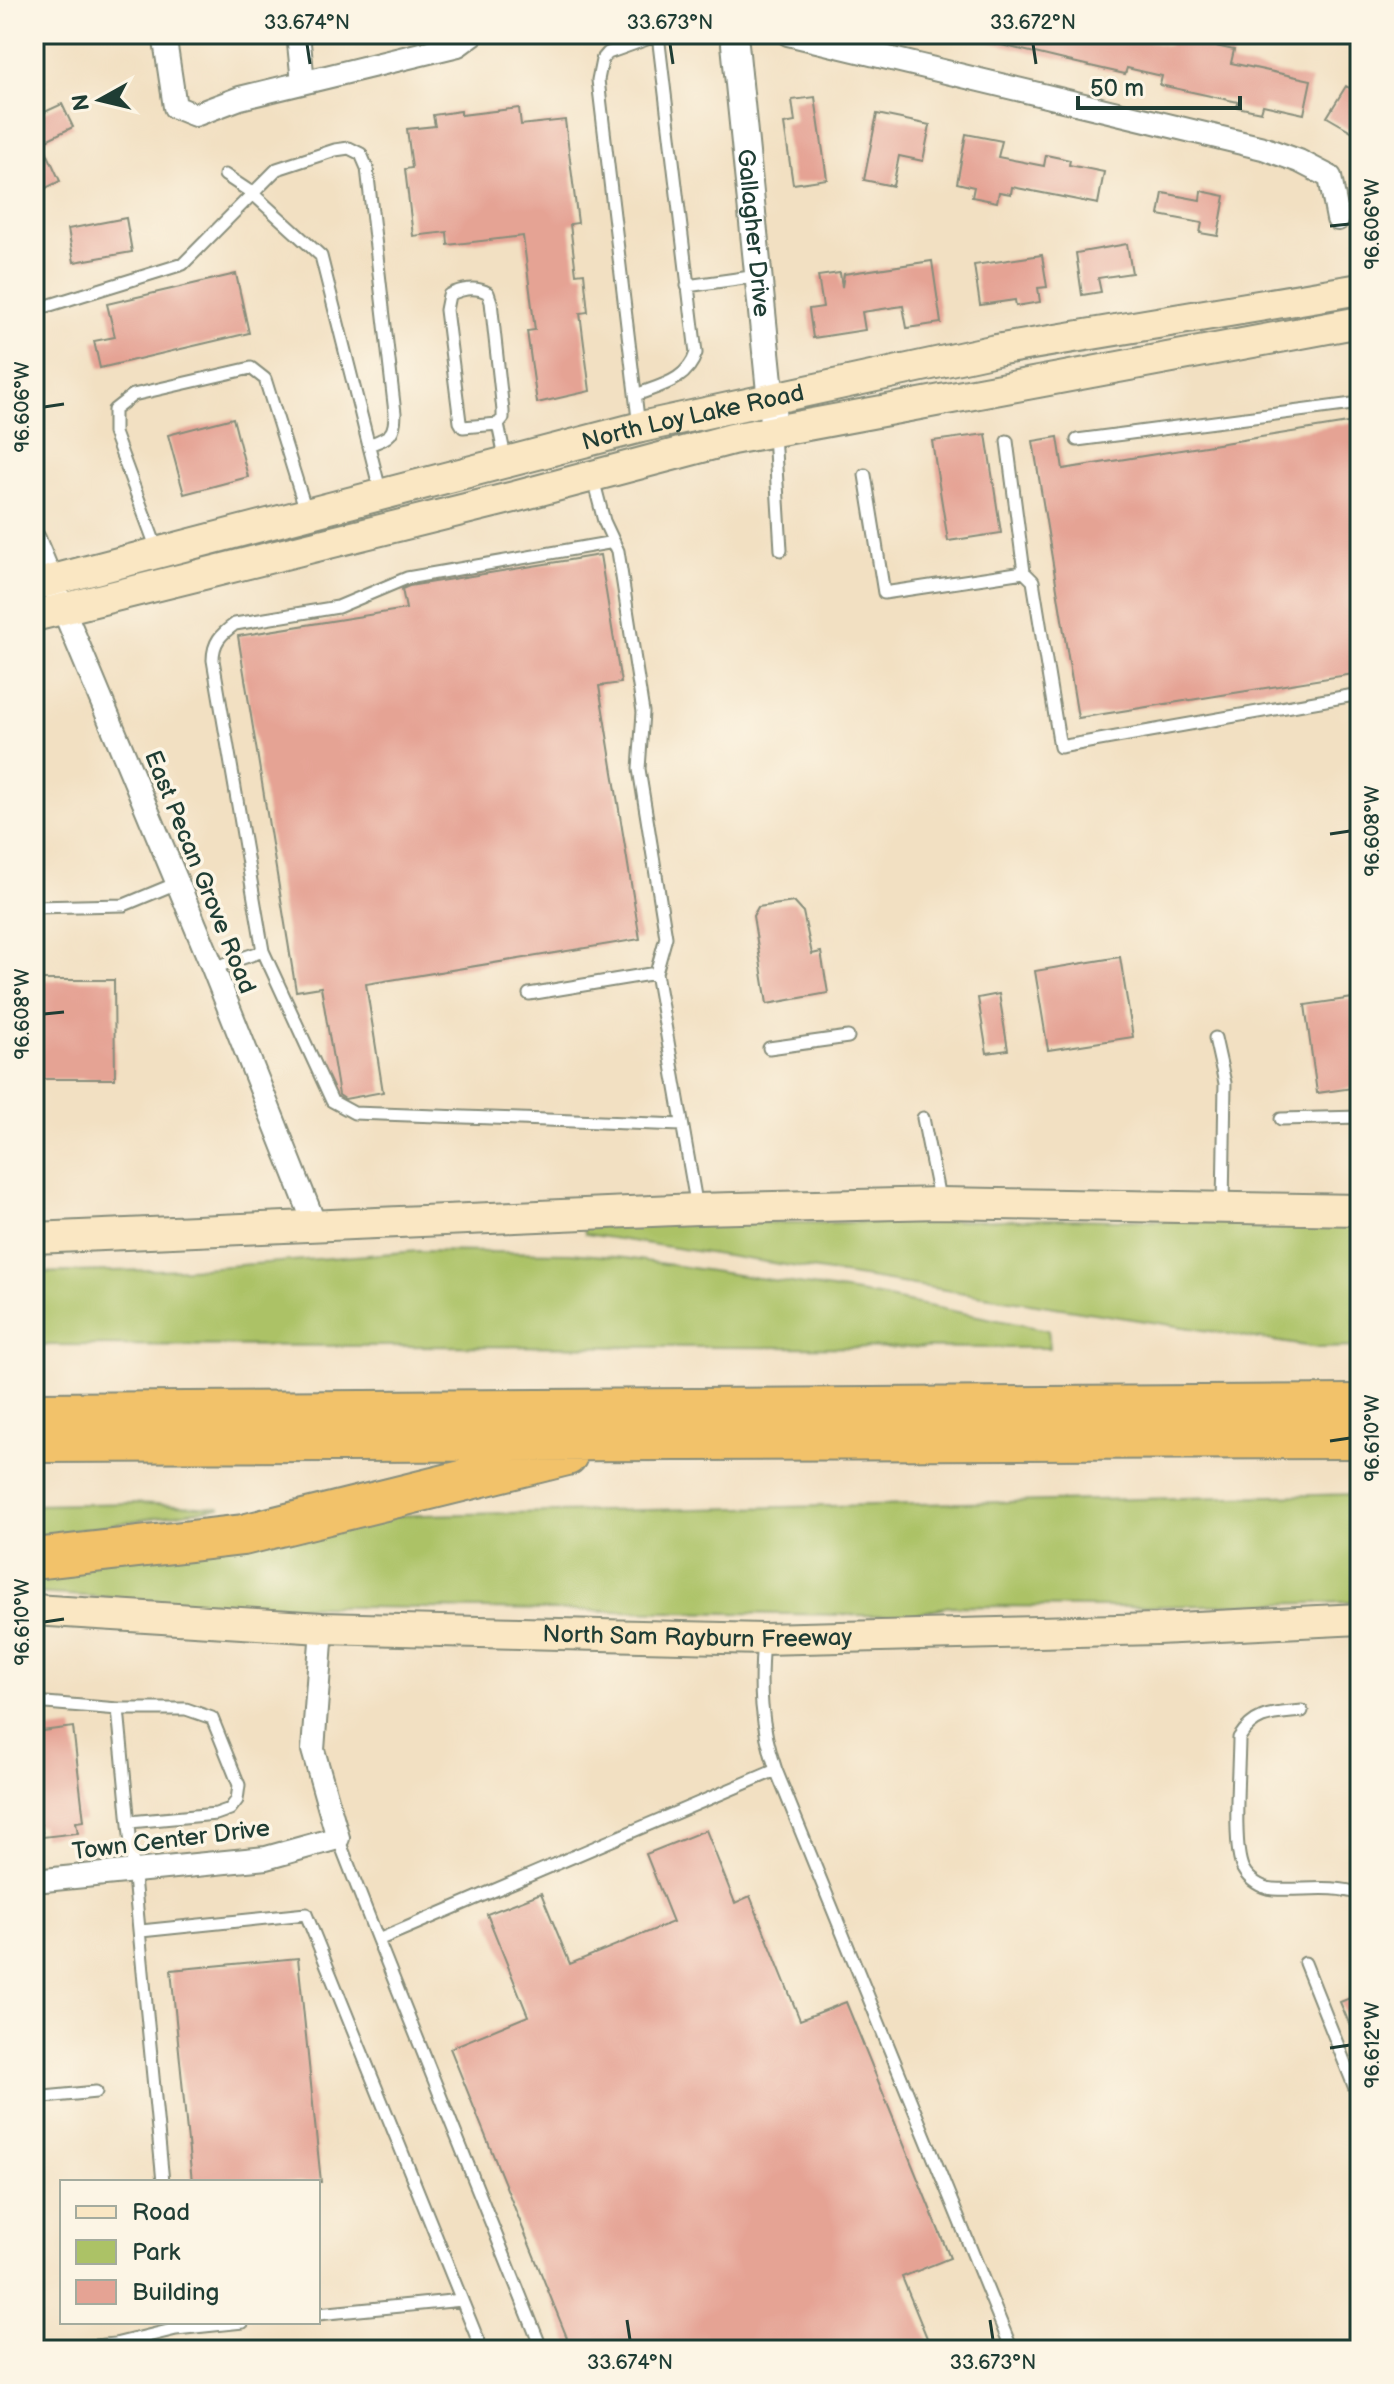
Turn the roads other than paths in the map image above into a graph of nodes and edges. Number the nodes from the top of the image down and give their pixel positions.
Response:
1 (164, 34) edge
2 (298, 34) edge
3 (473, 34) edge
4 (734, 34) edge
5 (788, 34) edge
6 (660, 35) edge
7 (303, 82) junction
8 (225, 175) dead end
9 (252, 193) junction
10 (1338, 219) dead end
11 (758, 276) junction
12 (687, 286) junction
13 (1360, 289) edge
14 (34, 310) edge
15 (1360, 322) edge
16 (636, 395) junction
17 (770, 399) junction
18 (1360, 403) edge
19 (498, 424) junction
20 (639, 428) junction
21 (774, 431) junction
22 (1077, 440) dead end
23 (1007, 441) dead end
24 (369, 445) junction
25 (507, 462) junction
26 (865, 475) dead end
27 (593, 476) junction
28 (382, 495) junction
29 (307, 514) junction
30 (34, 539) edge
31 (614, 542) junction
32 (781, 550) dead end
33 (158, 553) junction
34 (1024, 572) junction
35 (43, 583) edge
36 (63, 609) junction
37 (34, 616) edge
38 (1360, 694) edge
39 (177, 883) junction
40 (34, 907) edge
41 (263, 951) junction
42 (213, 968) junction
43 (656, 973) junction
44 (529, 994) dead end
45 (848, 1037) dead end
46 (1215, 1038) dead end
47 (769, 1048) dead end
48 (1360, 1117) edge
49 (923, 1118) dead end
50 (1281, 1119) dead end
51 (682, 1125) junction
52 (940, 1203) junction
53 (1223, 1207) junction
54 (697, 1209) junction
55 (1360, 1210) edge
56 (315, 1225) junction
57 (34, 1238) edge
58 (1360, 1405) edge
59 (34, 1413) edge
60 (1360, 1438) edge
61 (629, 1439) junction
62 (34, 1442) edge
63 (34, 1559) edge
64 (34, 1610) edge
65 (1360, 1619) edge
66 (322, 1628) junction
67 (763, 1639) junction
68 (34, 1702) edge
69 (118, 1709) junction
70 (1302, 1711) dead end
71 (776, 1770) junction
72 (130, 1822) junction
73 (338, 1838) junction
74 (135, 1871) junction
75 (34, 1881) edge
76 (1360, 1894) edge
77 (141, 1931) junction
78 (378, 1940) junction
79 (1305, 1963) dead end
80 (96, 2092) dead end
81 (34, 2098) edge
82 (1360, 2101) edge
83 (163, 2180) edge
84 (462, 2300) junction
85 (320, 2314) edge
86 (198, 2324) edge
87 (175, 2325) edge
88 (54, 2350) edge
89 (482, 2350) edge
90 (542, 2350) edge
91 (1012, 2350) edge

1 - 7 street
2 - 7 street
3 - 7 street
4 - 11 street, Gallagher Drive
5 - 10 street
6 - 12 lane
6 - 16 lane
8 - 9 lane
9 - 14 lane
9 - 24 lane
9 - 24 lane
11 - 12 lane
11 - 17 street, Gallagher Drive
12 - 16 lane
13 - 17 main road, North Loy Lake Road
15 - 21 main road, North Loy Lake Road
16 - 20 lane
17 - 20 main road, North Loy Lake Road
17 - 21 street, Gallagher Drive
18 - 22 lane
19 - 19 lane
19 - 25 lane
20 - 25 main road, North Loy Lake Road
21 - 27 main road, North Loy Lake Road
21 - 32 lane
23 - 34 lane
24 - 28 lane
25 - 28 main road, North Loy Lake Road
26 - 34 lane
27 - 31 lane
27 - 36 main road, North Loy Lake Road
28 - 29 main road, North Loy Lake Road
29 - 33 main road, North Loy Lake Road
29 - 33 lane
30 - 35 street, East Pecan Grove Road
31 - 41 lane
31 - 43 lane
33 - 35 main road, North Loy Lake Road
34 - 38 lane
35 - 36 street, East Pecan Grove Road
36 - 37 main road, North Loy Lake Road
36 - 39 street, East Pecan Grove Road
39 - 40 lane
39 - 42 street, East Pecan Grove Road
41 - 42 lane
41 - 51 lane
42 - 56 street, East Pecan Grove Road
43 - 44 lane
43 - 51 lane
45 - 47 lane
46 - 53 lane
48 - 50 lane
49 - 52 lane
51 - 54 lane
52 - 53 main road
52 - 54 main road
53 - 55 main road
54 - 56 main road
56 - 57 main road
58 - 59 highway
60 - 61 highway
61 - 62 highway
61 - 63 highway
64 - 66 main road, North Sam Rayburn Freeway
65 - 67 main road, North Sam Rayburn Freeway
66 - 67 main road, North Sam Rayburn Freeway
66 - 73 street
67 - 71 lane
68 - 69 lane
69 - 72 lane
69 - 72 lane
70 - 76 lane
71 - 78 lane
71 - 91 lane
72 - 74 lane
73 - 74 street, Town Center Drive
73 - 78 lane
74 - 75 street, Town Center Drive
74 - 77 lane
77 - 83 lane
77 - 84 lane
78 - 90 lane
79 - 82 lane
80 - 81 lane
84 - 85 lane
84 - 89 lane
86 - 87 lane
87 - 88 lane

